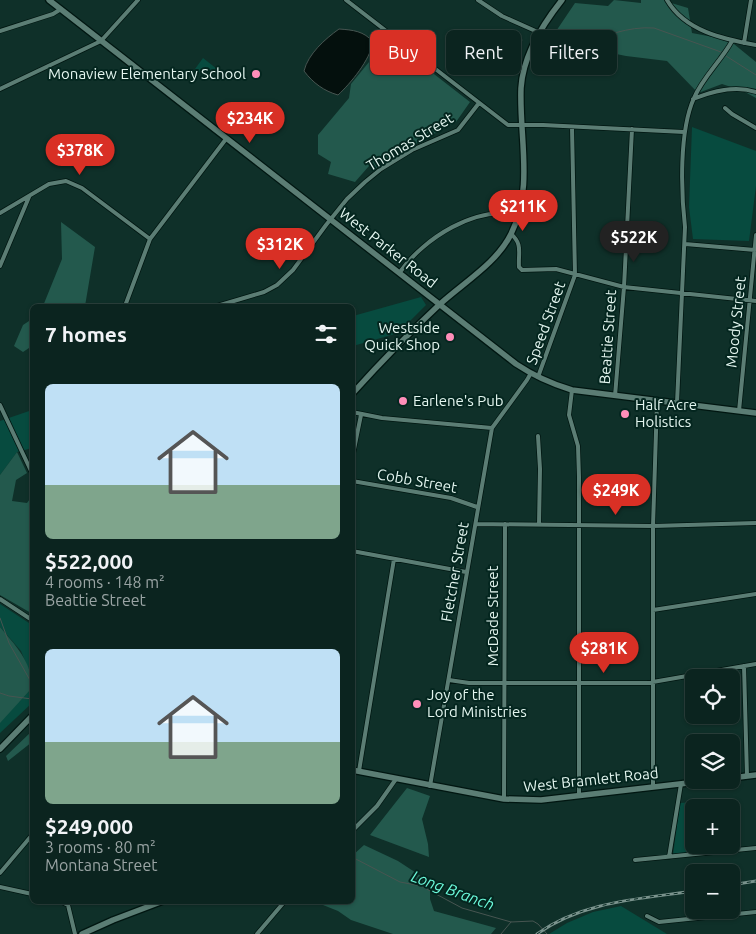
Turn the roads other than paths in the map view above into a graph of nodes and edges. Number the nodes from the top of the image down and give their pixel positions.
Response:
1 (49, 0) edge
2 (138, 0) edge
3 (346, 0) edge
4 (478, 0) edge
5 (562, 0) edge
6 (667, 0) edge
7 (752, 0) edge
8 (61, 9) junction
9 (535, 30) edge
10 (541, 30) edge
11 (0, 31) edge
12 (101, 41) junction
13 (732, 41) junction
14 (744, 43) junction
15 (756, 45) edge
16 (531, 52) edge
17 (0, 89) edge
18 (756, 92) edge
19 (693, 99) junction
20 (479, 104) junction
21 (724, 108) dead end
22 (522, 125) junction
23 (572, 126) junction
24 (756, 128) edge
25 (632, 129) junction
26 (684, 132) junction
27 (226, 139) junction
28 (29, 197) junction
29 (0, 213) edge
30 (518, 216) junction
31 (330, 220) junction
32 (511, 234) junction
33 (756, 236) edge
34 (150, 239) junction
35 (685, 244) junction
36 (754, 250) junction
37 (0, 266) edge
38 (400, 272) junction
39 (575, 275) junction
40 (624, 287) junction
41 (683, 293) junction
42 (750, 300) junction
43 (756, 301) edge
44 (126, 304) edge
45 (224, 304) edge
46 (440, 304) junction
47 (531, 373) junction
48 (538, 377) junction
49 (572, 390) junction
50 (355, 391) edge
51 (615, 396) junction
52 (657, 401) junction
53 (677, 403) junction
54 (0, 405) edge
55 (739, 411) junction
56 (355, 413) edge
57 (756, 413) edge
58 (361, 415) junction
59 (492, 428) junction
60 (538, 436) dead end
61 (355, 444) edge
62 (30, 468) edge
63 (355, 482) edge
64 (477, 507) junction
65 (756, 523) edge
66 (476, 524) junction
67 (505, 524) junction
68 (539, 524) junction
69 (578, 524) junction
70 (653, 526) junction
71 (355, 552) edge
72 (394, 559) junction
73 (466, 572) junction
74 (756, 594) edge
75 (0, 599) edge
76 (653, 610) junction
77 (30, 619) edge
78 (756, 664) edge
79 (744, 666) junction
80 (449, 680) junction
81 (653, 682) junction
82 (504, 683) junction
83 (578, 684) junction
84 (30, 718) edge
85 (0, 749) edge
86 (355, 770) edge
87 (360, 771) junction
88 (756, 775) edge
89 (747, 776) junction
90 (740, 777) edge
91 (396, 779) junction
92 (681, 784) junction
93 (685, 784) edge
94 (430, 786) junction
95 (654, 787) junction
96 (579, 795) junction
97 (504, 798) junction
98 (355, 828) edge
99 (30, 837) edge
100 (756, 848) edge
101 (670, 857) junction
102 (635, 860) dead end
103 (0, 873) edge
104 (0, 887) edge
105 (30, 894) edge
106 (70, 904) edge
107 (155, 904) edge
108 (282, 904) edge
109 (756, 912) edge
110 (647, 916) dead end
111 (75, 934) edge
112 (82, 934) edge
113 (257, 934) edge

1 - 8 street, West Parker Road
2 - 12 street
3 - 20 street
4 - 9 street
5 - 10 street
6 - 13 street
7 - 14 street
8 - 11 street
8 - 12 street, West Parker Road
12 - 17 street
12 - 27 street, West Parker Road
13 - 14 street
13 - 19 street
14 - 15 street
16 - 22 street
18 - 19 street
19 - 26 street
20 - 22 street
20 - 31 street, Thomas Street
21 - 24 street
22 - 23 street
22 - 30 street
23 - 25 street
23 - 39 street, Speed Street
25 - 26 street
25 - 40 street, Beattie Street
26 - 35 street
27 - 31 street, West Parker Road
27 - 34 street
28 - 29 street
28 - 34 street
28 - 37 street
30 - 32 street
30 - 38 street
31 - 38 street, West Parker Road
31 - 45 street, Thomas Street
32 - 39 street
32 - 46 street
33 - 36 street, Moody Street
34 - 44 street
35 - 36 street
35 - 41 street
36 - 42 street, Moody Street
38 - 46 street, West Parker Road
39 - 40 street
39 - 48 street, Speed Street
40 - 41 street
40 - 51 street, Beattie Street
41 - 42 street
41 - 53 street
42 - 43 street
42 - 55 street, Moody Street
46 - 47 street, West Parker Road
46 - 50 street
47 - 48 street, West Parker Road
47 - 59 street, Fletcher Street
48 - 49 street, West Parker Road
49 - 51 street, West Parker Road
49 - 69 street
51 - 52 street, West Parker Road
52 - 53 street, West Parker Road
52 - 70 street
53 - 55 street, West Parker Road
54 - 62 street
55 - 57 street, West Parker Road
56 - 58 street
58 - 59 street
58 - 61 street
59 - 64 street, Fletcher Street
60 - 68 street
63 - 64 street, Cobb Street
64 - 66 street, Fletcher Street
65 - 70 street
66 - 67 street
66 - 73 street, Fletcher Street
67 - 68 street
67 - 82 street, McDade Street
68 - 69 street
69 - 70 street
69 - 83 street
70 - 76 street
71 - 72 street
72 - 73 street
72 - 87 street
73 - 80 street, Fletcher Street
74 - 76 street
75 - 77 street
76 - 81 street
78 - 79 street
79 - 81 street
79 - 89 street
80 - 82 street
80 - 94 street, Fletcher Street
81 - 83 street
81 - 95 street
82 - 83 street
82 - 97 street, McDade Street
83 - 96 street
84 - 85 street
86 - 87 street, West Bramlett Road
87 - 91 street, West Bramlett Road
88 - 89 street
89 - 90 street
91 - 94 street, West Bramlett Road
91 - 98 street
92 - 93 street, West Bramlett Road
92 - 95 street, West Bramlett Road
92 - 101 street
94 - 97 street, West Bramlett Road
95 - 96 street, West Bramlett Road
96 - 97 street, West Bramlett Road
99 - 103 street
100 - 101 street
101 - 102 street
104 - 105 street
106 - 111 street
107 - 112 street
108 - 113 street
109 - 110 street

